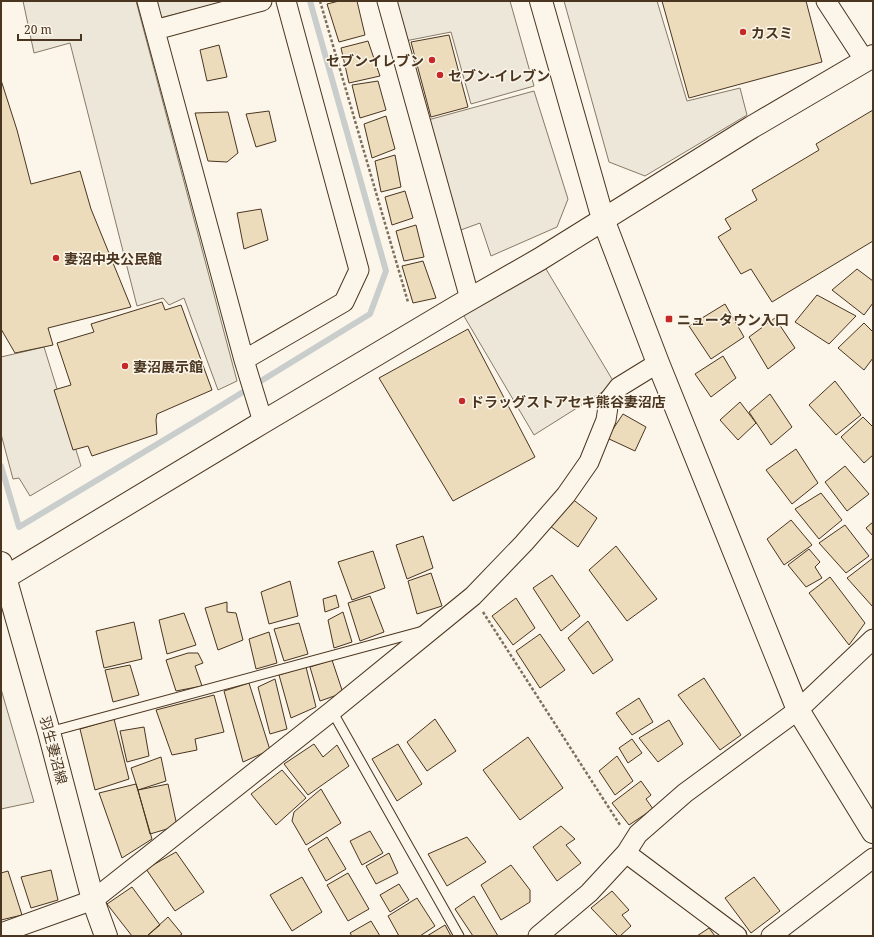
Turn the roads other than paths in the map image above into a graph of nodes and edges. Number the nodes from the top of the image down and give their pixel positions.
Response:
1 (147, 1) edge
2 (262, 1) edge
3 (286, 1) edge
4 (387, 1) edge
5 (542, 1) edge
6 (826, 1) edge
7 (155, 30) junction
8 (869, 58) edge
9 (603, 219) junction
10 (470, 299) junction
11 (244, 360) junction
12 (658, 363) junction
13 (262, 422) junction
14 (2, 574) edge
15 (433, 628) junction
16 (873, 640) edge
17 (798, 710) junction
18 (332, 711) junction
19 (50, 732) junction
20 (873, 832) edge
21 (629, 848) junction
22 (873, 858) edge
23 (93, 900) junction
24 (1, 932) edge
25 (106, 936) edge
26 (459, 936) edge
27 (538, 936) edge
28 (737, 936) edge
29 (771, 936) edge

1 - 7 street
2 - 7 street
3 - 11 street
4 - 10 street
5 - 9 street
6 - 8 street
7 - 11 street
8 - 9 street
9 - 10 street
9 - 12 street
10 - 13 street
11 - 13 street
12 - 15 street
12 - 17 street
13 - 14 street
14 - 19 street, 羽生妻沼線
15 - 18 street
15 - 19 lane
16 - 17 street
17 - 20 street
17 - 21 street
18 - 23 street
18 - 26 lane
19 - 23 street, 羽生妻沼線
21 - 27 street
21 - 28 street
22 - 29 street
23 - 24 street
23 - 25 street, 羽生妻沼線

